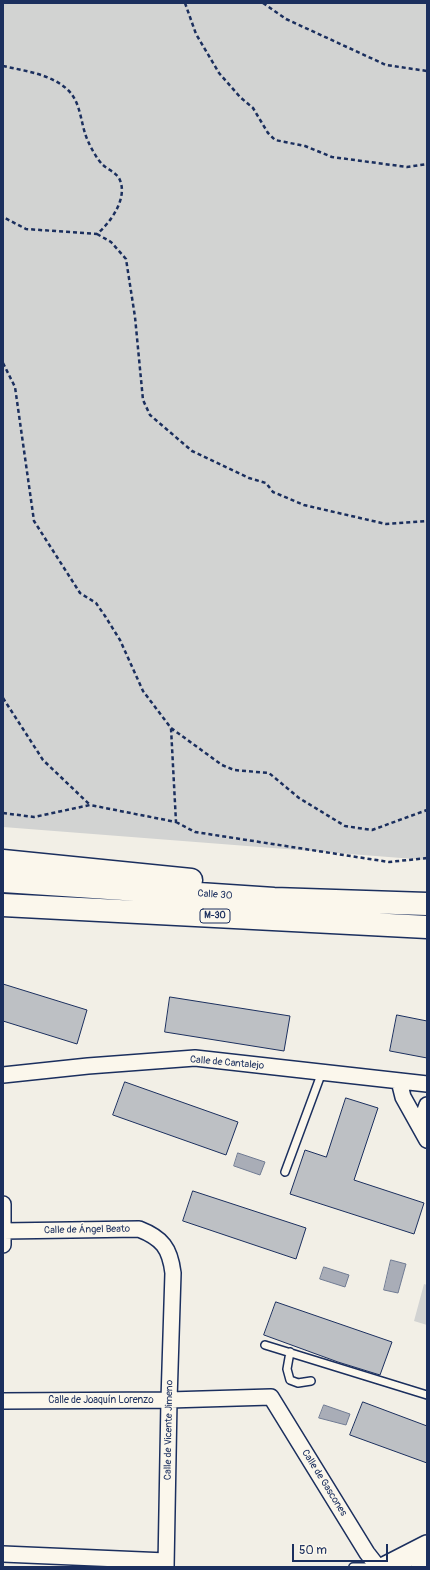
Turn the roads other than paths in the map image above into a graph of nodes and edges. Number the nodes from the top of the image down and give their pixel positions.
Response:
1 (3, 861) edge
2 (3, 881) edge
3 (377, 901) junction
4 (427, 904) edge
5 (3, 905) edge
6 (427, 927) edge
7 (322, 1071) junction
8 (6, 1073) edge
9 (399, 1081) junction
10 (427, 1084) edge
11 (427, 1105) edge
12 (427, 1140) edge
13 (284, 1172) dead end
14 (3, 1204) edge
15 (3, 1231) edge
16 (3, 1245) edge
17 (173, 1294) joint
18 (266, 1345) dead end
19 (290, 1352) junction
20 (311, 1381) dead end
21 (427, 1395) edge
22 (271, 1397) joint
23 (3, 1400) edge
24 (169, 1400) junction
25 (427, 1546) edge
26 (3, 1554) edge
27 (166, 1564) edge
28 (427, 1564) edge
29 (353, 1567) edge
30 (374, 1567) edge
31 (378, 1567) edge
32 (386, 1567) edge
33 (422, 1567) edge

1 - 3 highway
2 - 3 highway, Calle 30 / M-30
3 - 4 highway, Calle 30 / M-30
5 - 6 highway, Calle 30 / M-30
7 - 8 street, Calle de Cantalejo
7 - 9 street, Calle de Cantalejo
7 - 13 lane
9 - 10 street, Calle de Cantalejo
9 - 12 street
11 - 12 street
14 - 15 street
15 - 16 street
15 - 17 street, Calle de Ángel Beato
17 - 24 street, Calle de Vicente Jimeno
18 - 19 lane
19 - 20 lane
19 - 21 lane
22 - 24 street, Calle de Joaquín Lorenzo
22 - 31 street, Calle de Gascones
23 - 24 street, Calle de Joaquín Lorenzo
24 - 27 street, Calle de Vicente Jimeno
25 - 32 main road
26 - 27 street
28 - 33 main road
29 - 30 lane

